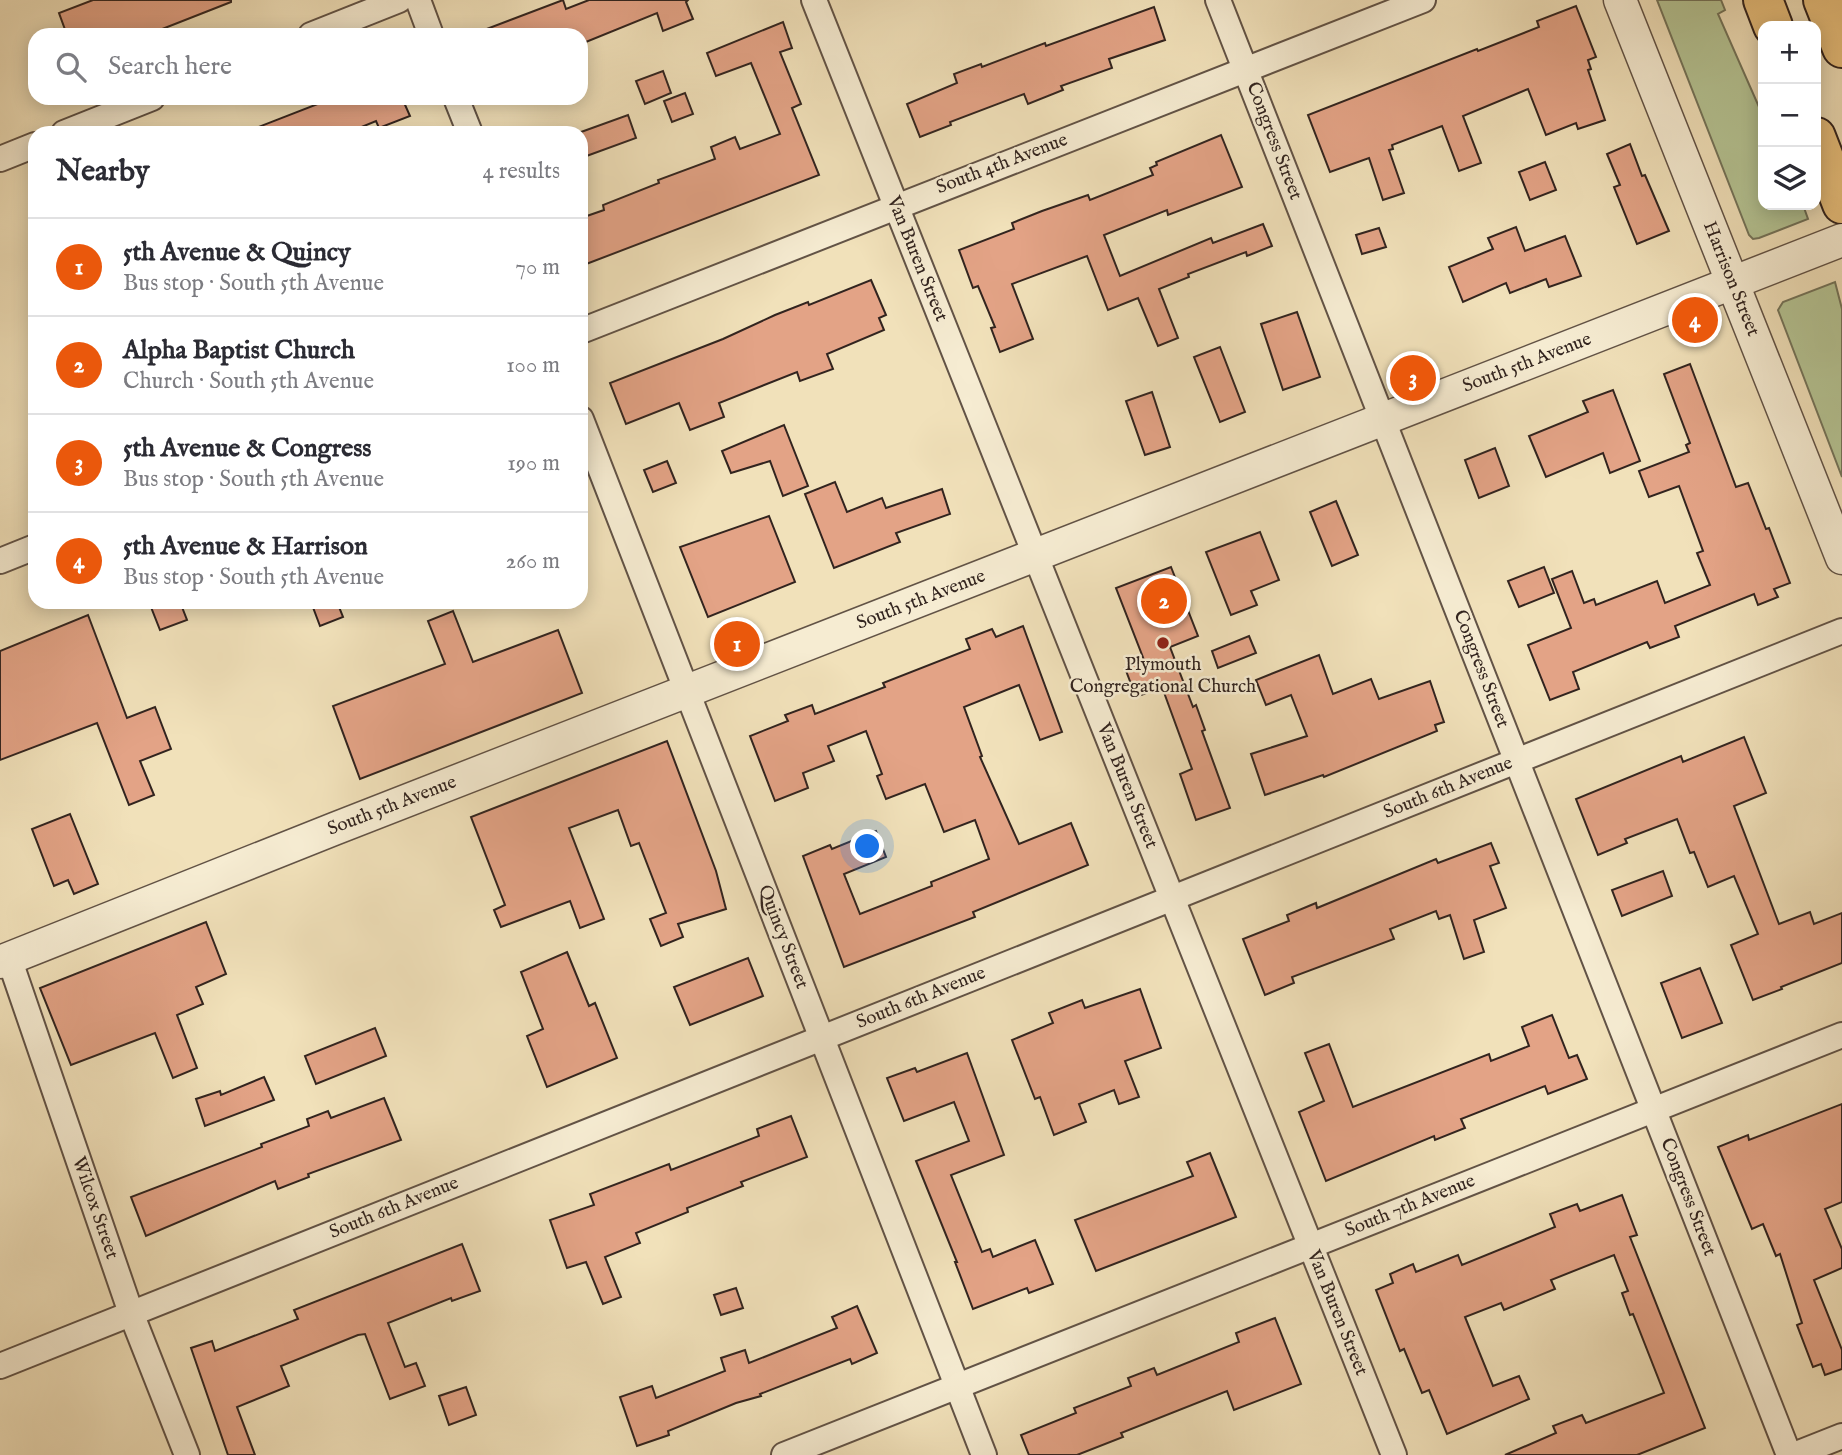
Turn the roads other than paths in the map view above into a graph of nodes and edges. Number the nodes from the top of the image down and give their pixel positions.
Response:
1 (399, 0) edge
2 (418, 0) edge
3 (814, 0) edge
4 (1218, 0) edge
5 (1423, 0) edge
6 (1620, 0) edge
7 (1763, 0) edge
8 (1823, 0) edge
9 (1840, 0) edge
10 (1771, 21) edge
11 (329, 28) edge
12 (428, 28) edge
13 (1841, 45) edge
14 (1245, 69) junction
15 (134, 105) edge
16 (459, 105) edge
17 (82, 126) edge
18 (467, 126) edge
19 (1820, 147) edge
20 (28, 148) edge
21 (0, 159) edge
22 (1842, 204) edge
23 (896, 205) junction
24 (1842, 240) edge
25 (1732, 282) junction
26 (588, 328) edge
27 (1383, 419) junction
28 (588, 437) edge
29 (28, 550) edge
30 (1035, 555) junction
31 (1842, 558) edge
32 (0, 561) edge
33 (1842, 631) edge
34 (687, 691) junction
35 (1516, 761) junction
36 (1172, 898) junction
37 (5, 960) edge
38 (1842, 1035) edge
39 (822, 1038) junction
40 (1653, 1110) junction
41 (1311, 1246) junction
42 (131, 1313) junction
43 (0, 1366) edge
44 (957, 1386) junction
45 (1842, 1436) edge
46 (187, 1455) edge
47 (784, 1455) edge
48 (984, 1455) edge
49 (1394, 1455) edge
50 (1792, 1455) edge

1 - 11 street
2 - 12 street
3 - 23 street, Van Buren Street
4 - 14 street, Congress Street
5 - 14 street, South 4th Avenue
6 - 25 street, Harrison Street
7 - 10 highway
8 - 13 highway
9 - 13 highway
14 - 23 street, South 4th Avenue
14 - 27 street, Congress Street
15 - 17 street
16 - 18 street
19 - 22 highway
20 - 21 street
23 - 26 street, South 4th Avenue
23 - 30 street, Van Buren Street
24 - 25 street, South 5th Avenue
25 - 27 street, South 5th Avenue
25 - 31 street, Harrison Street
27 - 30 street, South 5th Avenue
27 - 35 street, Congress Street
28 - 34 street, Quincy Street
29 - 32 street
30 - 34 street, South 5th Avenue
30 - 36 street, Van Buren Street
33 - 35 street, South 6th Avenue
34 - 37 street, South 5th Avenue
34 - 39 street, Quincy Street
35 - 36 street, South 6th Avenue
35 - 40 street, Congress Street
36 - 39 street, South 6th Avenue
36 - 41 street, Van Buren Street
37 - 42 street, Wilcox Street
38 - 40 street, South 7th Avenue
39 - 42 street, South 6th Avenue
39 - 44 street, Quincy Street
40 - 41 street, South 7th Avenue
40 - 50 street, Congress Street
41 - 44 street, South 7th Avenue
41 - 49 street, Van Buren Street
42 - 43 street, South 6th Avenue
42 - 46 street, Wilcox Street
44 - 47 street, South 7th Avenue
44 - 48 street, Quincy Street
45 - 50 street

